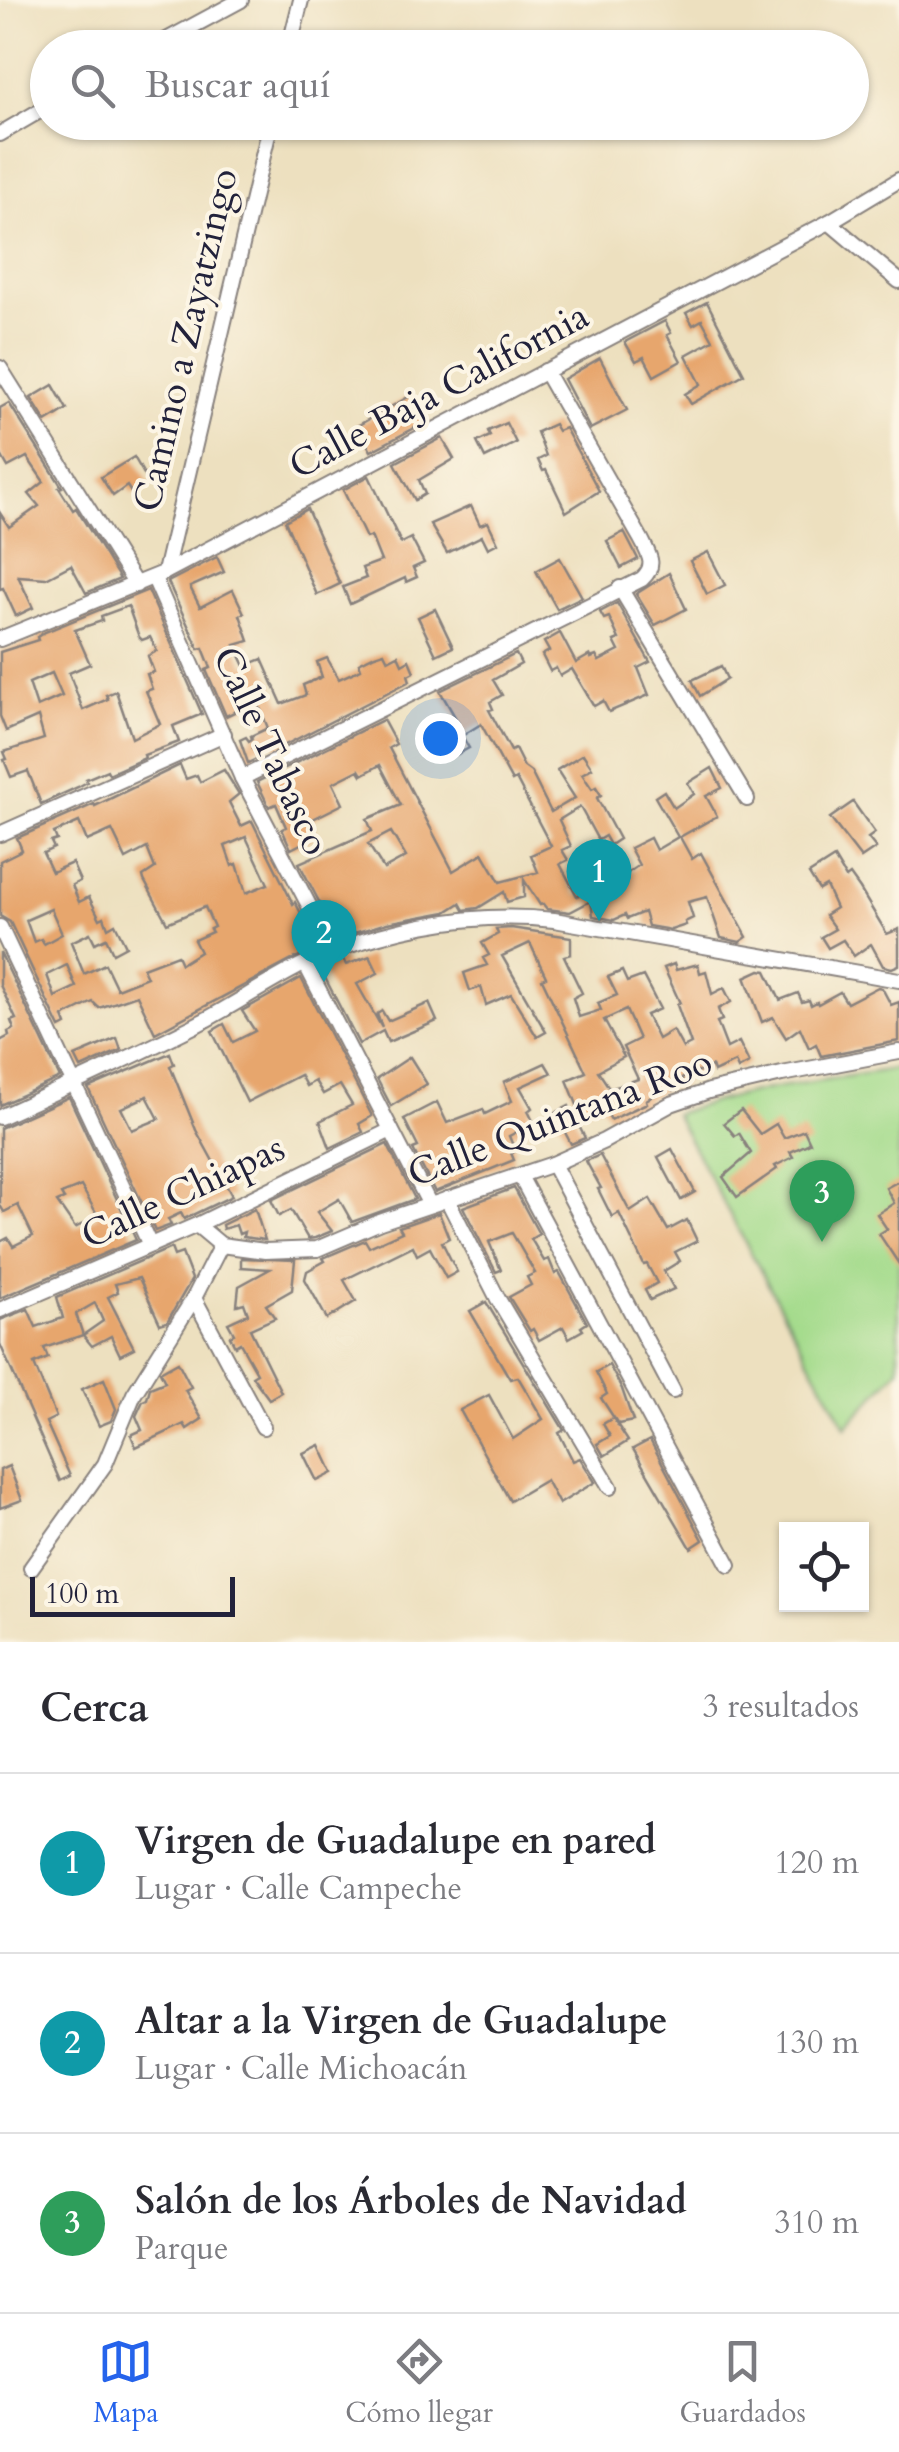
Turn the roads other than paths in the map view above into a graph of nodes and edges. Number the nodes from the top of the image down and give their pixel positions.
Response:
1 (242, 0) edge
2 (301, 0) edge
3 (186, 30) edge
4 (293, 30) edge
5 (30, 116) edge
6 (0, 134) edge
7 (267, 140) edge
8 (899, 180) edge
9 (829, 222) junction
10 (899, 281) edge
11 (0, 368) edge
12 (546, 371) junction
13 (160, 575) junction
14 (136, 585) junction
15 (620, 588) junction
16 (0, 639) edge
17 (224, 734) junction
18 (242, 778) junction
19 (747, 798) dead end
20 (0, 834) edge
21 (0, 927) edge
22 (334, 951) junction
23 (306, 965) junction
24 (899, 980) edge
25 (899, 1052) edge
26 (74, 1082) junction
27 (0, 1117) edge
28 (391, 1130) junction
29 (553, 1164) junction
30 (520, 1176) junction
31 (447, 1199) junction
32 (430, 1205) junction
33 (197, 1225) junction
34 (221, 1244) junction
35 (150, 1245) junction
36 (194, 1298) junction
37 (0, 1310) edge
38 (673, 1391) dead end
39 (263, 1426) dead end
40 (610, 1487) dead end
41 (729, 1565) dead end
42 (31, 1568) dead end

1 - 3 street
2 - 4 street
5 - 6 street
7 - 13 street, Camino a Zayatzingo
8 - 9 street, Calle Baja California
9 - 10 street
9 - 12 street, Calle Baja California
11 - 14 street
12 - 13 street, Calle Baja California
12 - 15 street
13 - 14 street, Calle Baja California
13 - 17 street, Calle Tabasco
14 - 16 street, Calle Baja California
15 - 18 street
15 - 19 street
17 - 18 street, Calle Tabasco
17 - 20 street
18 - 22 street, Calle Tabasco
21 - 26 street
22 - 23 street
22 - 24 street
23 - 26 street
23 - 28 street
25 - 29 street, Calle Quintana Roo
26 - 27 street
26 - 35 street
28 - 32 street
28 - 33 street, Calle Chiapas
29 - 30 street, Calle Quintana Roo
29 - 38 street
30 - 31 street, Calle Quintana Roo
30 - 41 street
31 - 32 street, Calle Quintana Roo
31 - 40 street
32 - 34 street, Calle Quintana Roo
33 - 34 street
33 - 35 street, Calle Chiapas
34 - 36 street
35 - 37 street, Calle Chiapas
36 - 39 street
36 - 42 street

